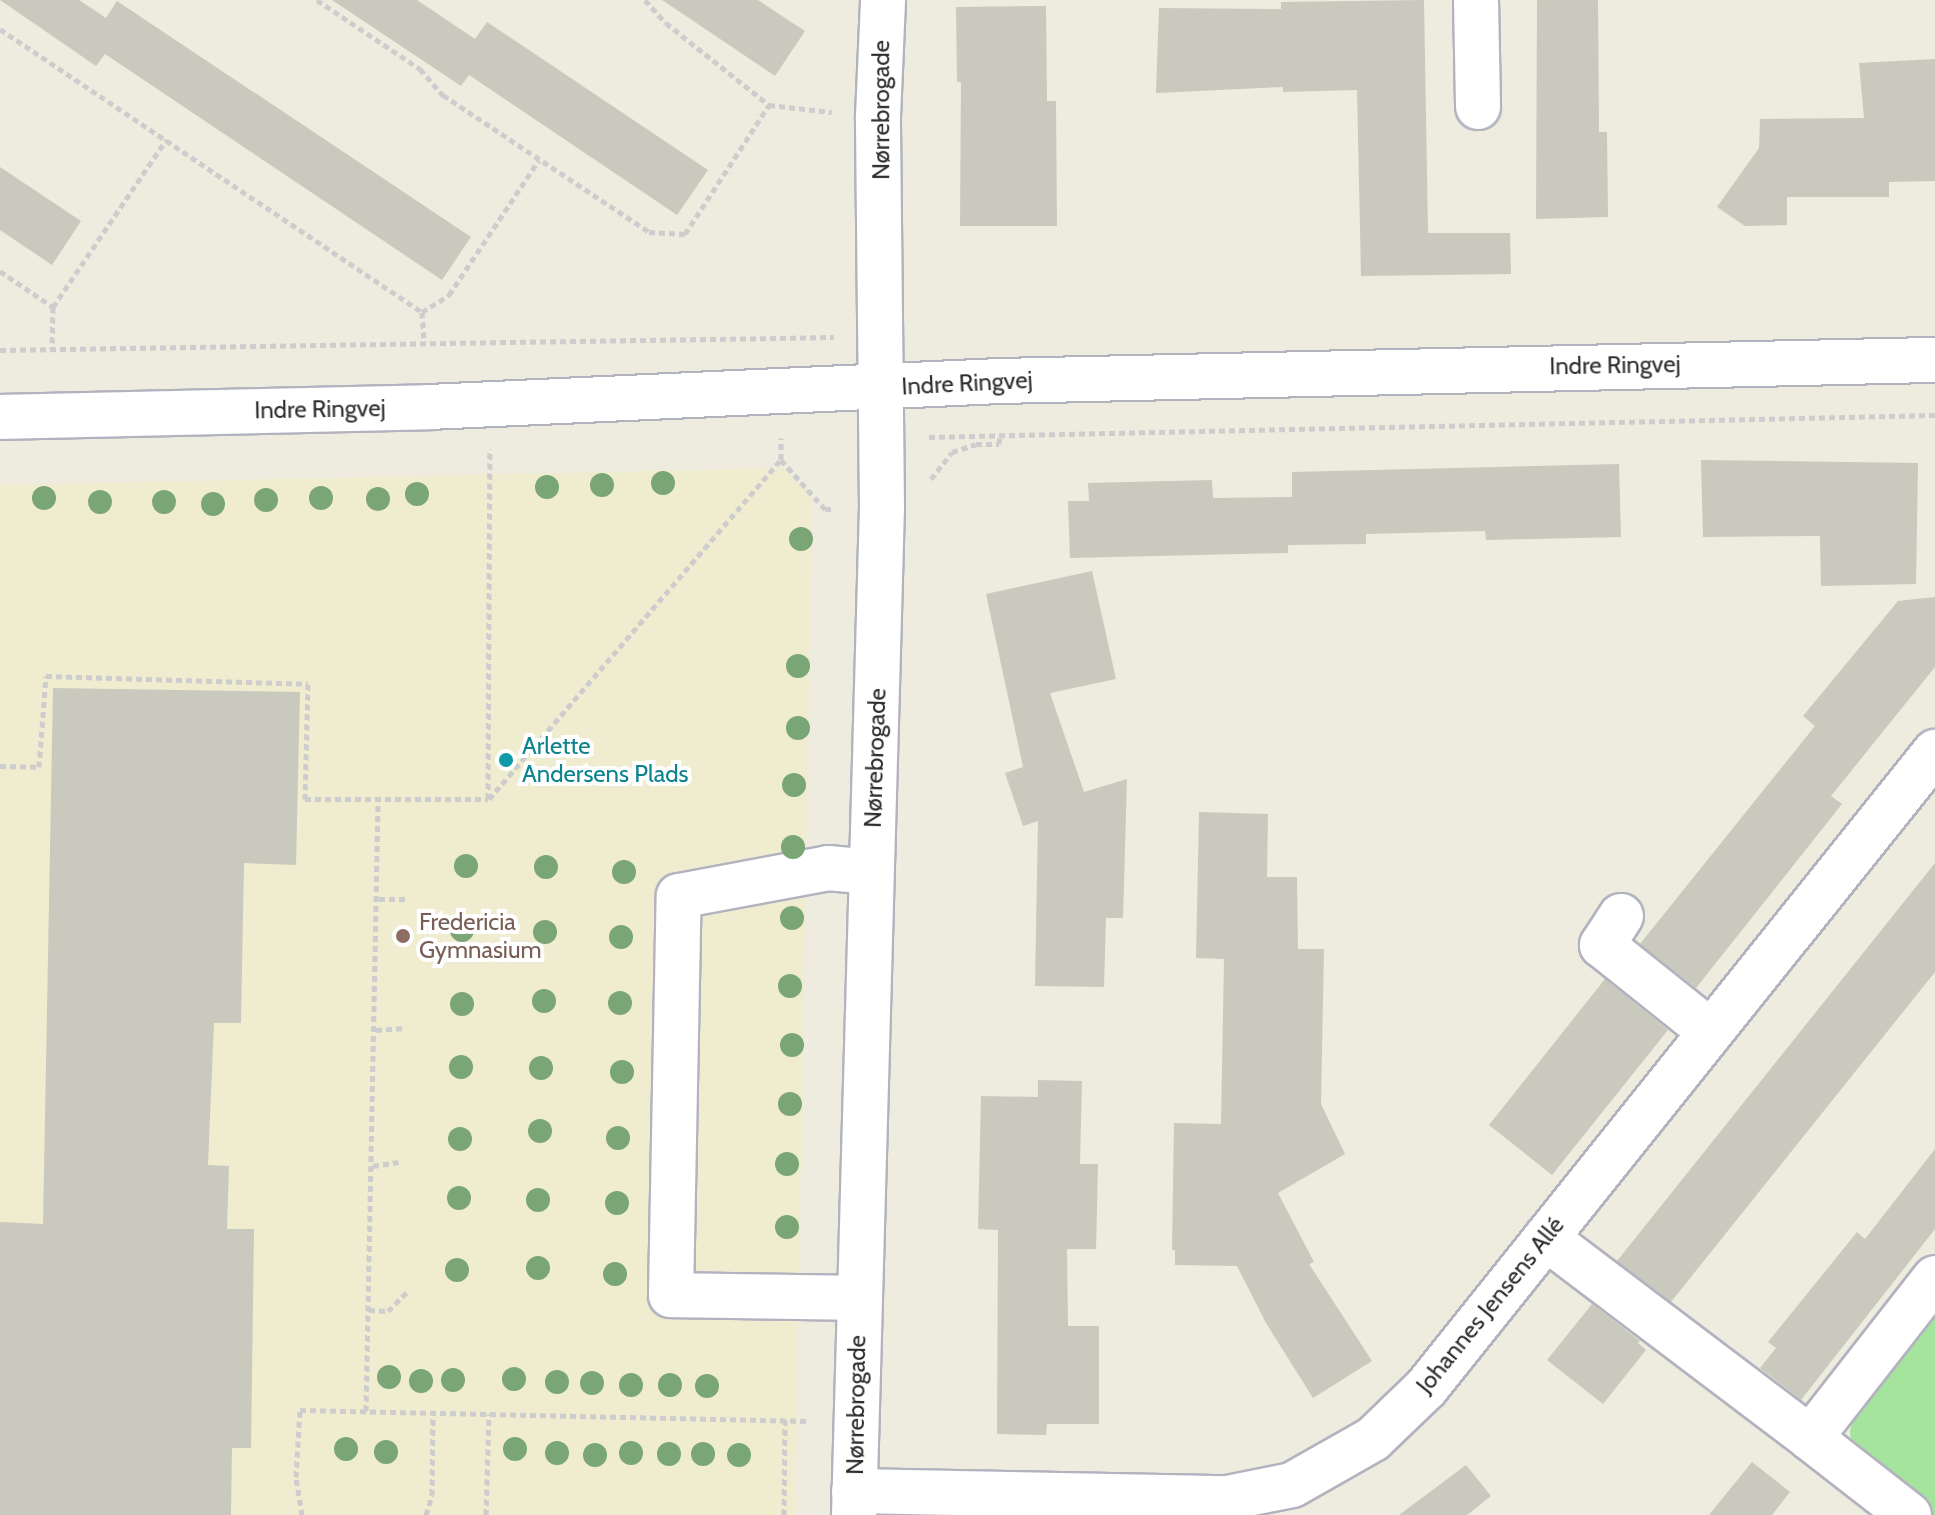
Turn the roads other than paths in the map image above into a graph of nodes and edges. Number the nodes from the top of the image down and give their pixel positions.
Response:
1 (883, 0) edge
2 (1476, 0) edge
3 (1478, 107) dead end
4 (1935, 360) edge
5 (882, 387) junction
6 (0, 417) edge
7 (1935, 752) edge
8 (871, 872) junction
9 (1621, 916) dead end
10 (1711, 1032) junction
11 (1546, 1238) junction
12 (1935, 1278) edge
13 (859, 1298) junction
14 (1810, 1438) junction
15 (1302, 1500) edge
16 (1865, 1502) edge
17 (854, 1503) edge
18 (1909, 1515) edge

1 - 5 street, Nørrebrogade
2 - 3 street
4 - 5 street, Indre Ringvej
5 - 6 street, Indre Ringvej
5 - 8 street, Nørrebrogade
7 - 10 street, Johannes Jensens Allé
8 - 13 street, Nørrebrogade
8 - 13 street
9 - 10 street
10 - 11 street, Johannes Jensens Allé
11 - 14 street
11 - 15 street, Johannes Jensens Allé
12 - 14 street
13 - 17 street, Nørrebrogade
14 - 16 street
15 - 17 street, Johannes Jensens Allé
16 - 18 street

